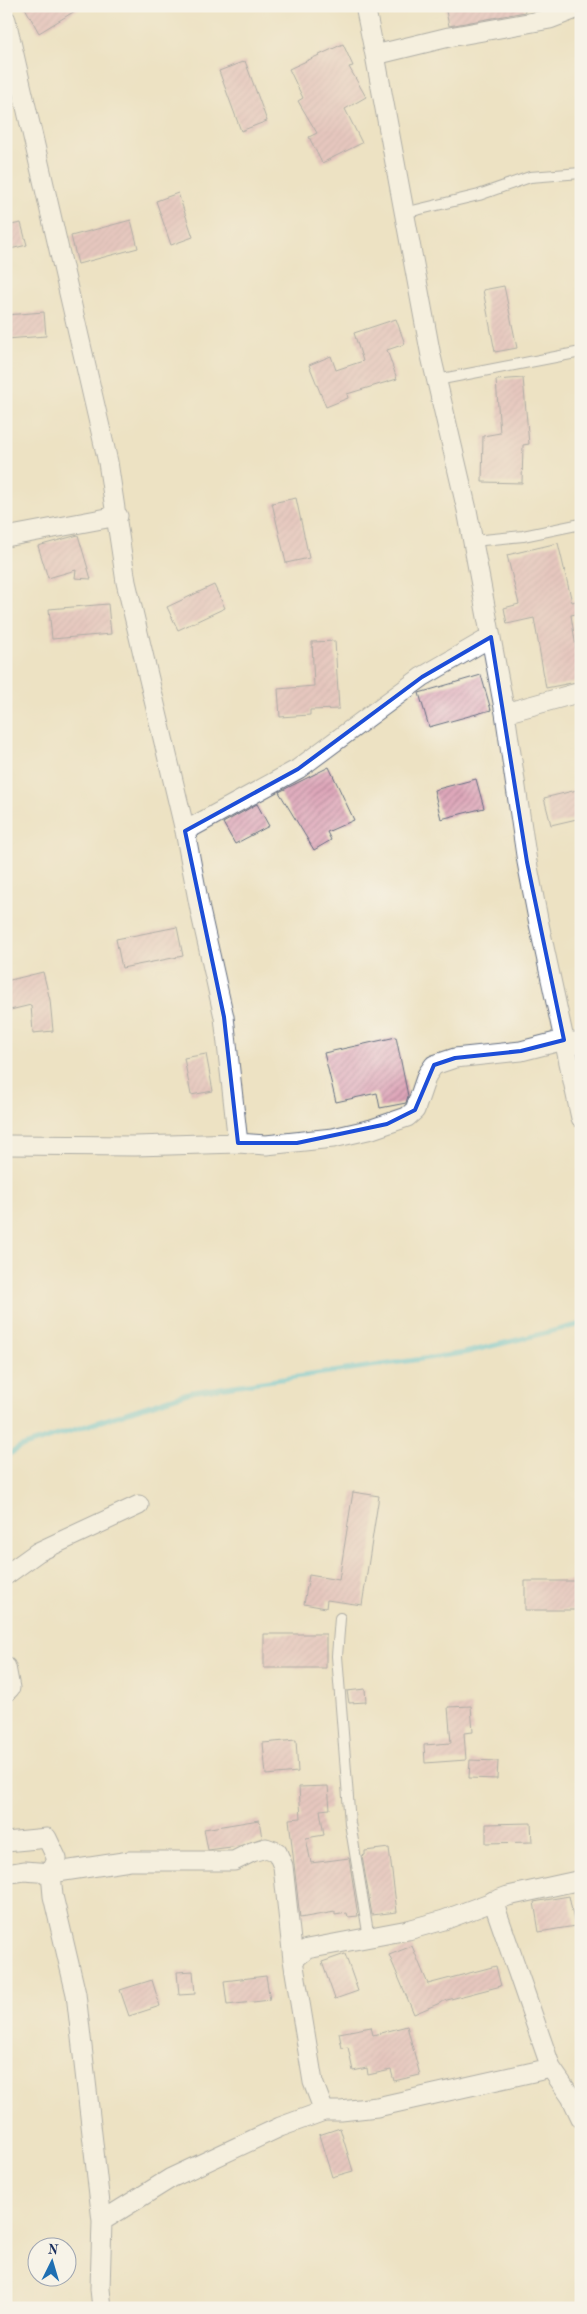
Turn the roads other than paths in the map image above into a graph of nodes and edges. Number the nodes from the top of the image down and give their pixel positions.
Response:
1 (365, 6) edge
2 (581, 6) edge
3 (6, 20) edge
4 (376, 55) junction
5 (581, 173) edge
6 (404, 213) junction
7 (581, 352) edge
8 (437, 380) junction
9 (118, 516) junction
10 (581, 524) edge
11 (6, 537) edge
12 (473, 541) junction
13 (491, 637) junction
14 (581, 692) edge
15 (506, 713) junction
16 (185, 831) junction
17 (573, 1042) edge
18 (581, 1118) edge
19 (238, 1143) junction
20 (6, 1144) edge
21 (139, 1505) dead end
22 (6, 1575) edge
23 (340, 1618) dead end
24 (6, 1667) edge
25 (6, 1692) edge
26 (6, 1842) edge
27 (6, 1874) edge
28 (51, 1874) junction
29 (581, 1880) edge
30 (493, 1901) junction
31 (369, 1938) junction
32 (293, 1960) junction
33 (552, 2068) junction
34 (324, 2111) junction
35 (581, 2118) edge
36 (102, 2220) junction
37 (102, 2308) edge

1 - 4 street
2 - 4 street
3 - 9 street
4 - 6 street
5 - 6 lane
6 - 8 street
7 - 8 lane
8 - 12 street
9 - 11 street
9 - 16 street
10 - 12 lane
12 - 13 street
13 - 15 street
13 - 16 street
14 - 15 street
15 - 17 street
16 - 19 street
17 - 18 street
17 - 19 street
19 - 20 street
21 - 22 street
23 - 31 lane
24 - 25 street
26 - 28 street
27 - 28 street
28 - 32 street
28 - 36 street
29 - 30 street
30 - 31 street
30 - 33 street
31 - 32 street
32 - 34 street
33 - 34 street
33 - 35 street
34 - 36 street
36 - 37 street

